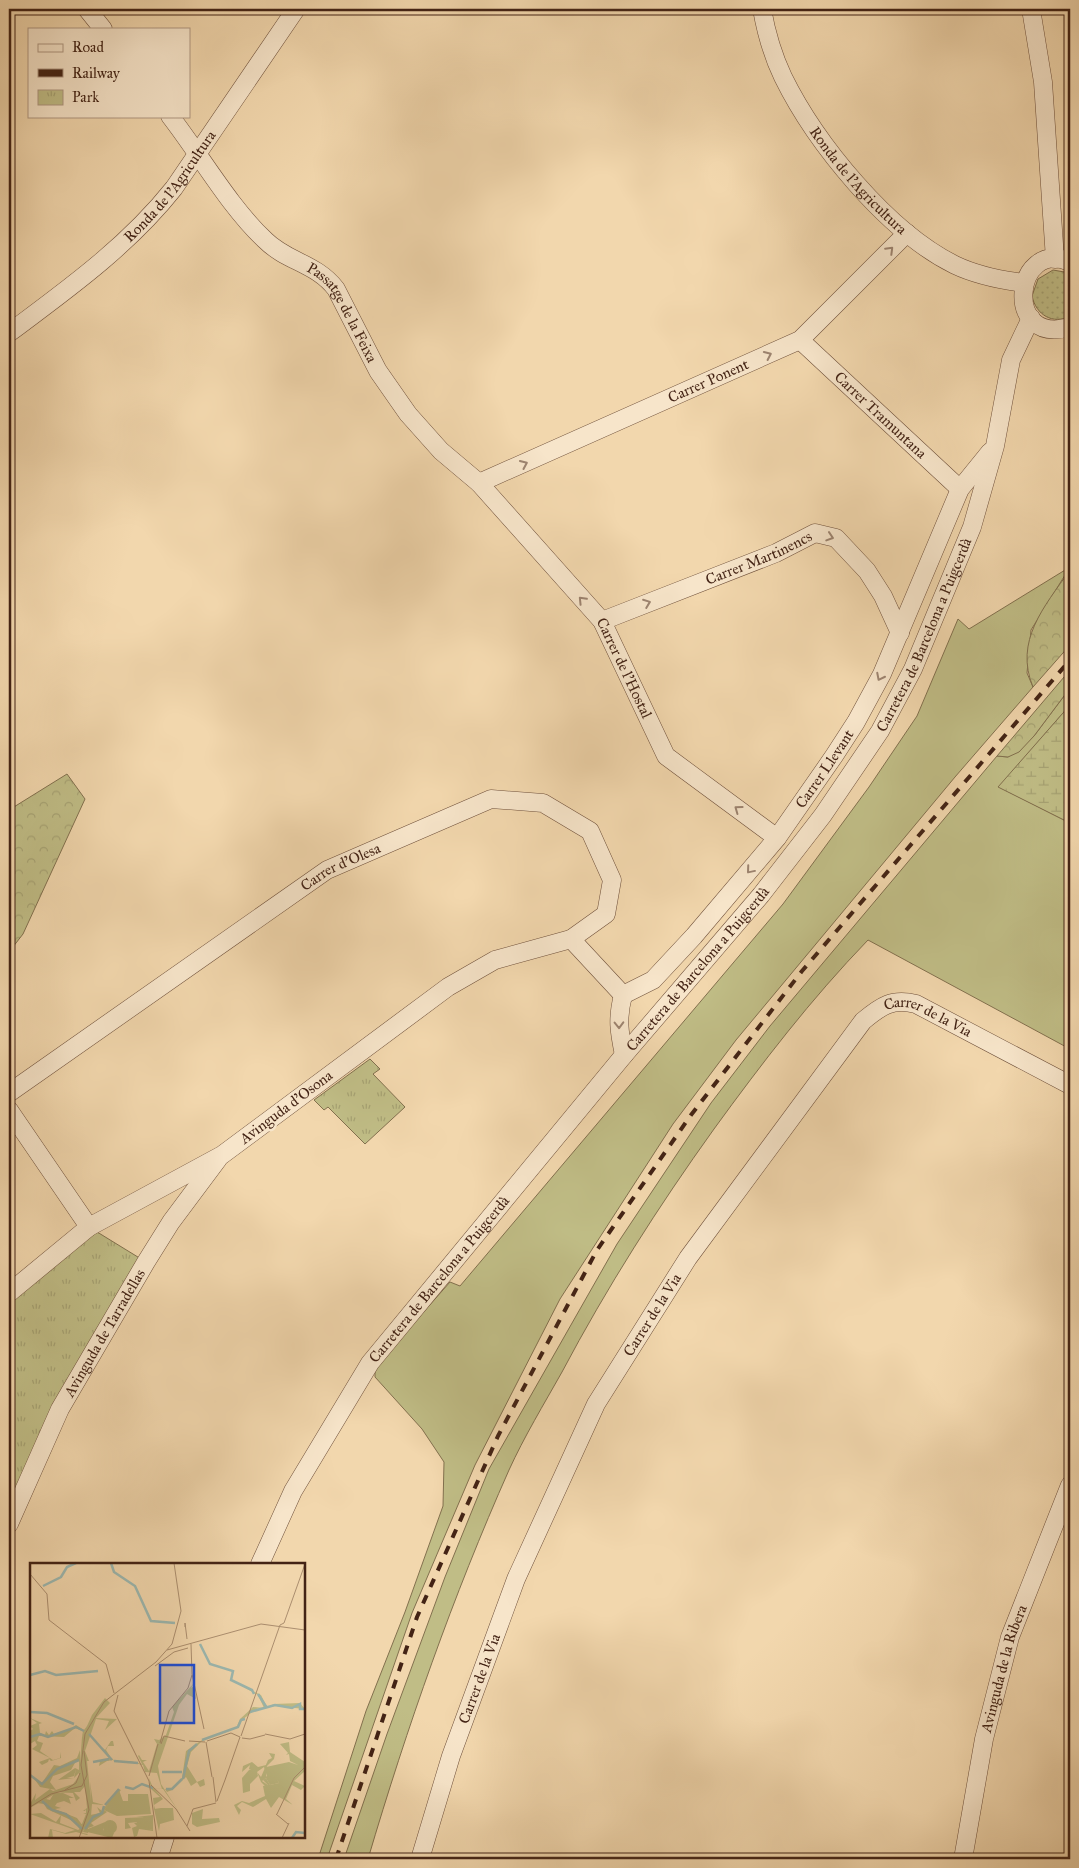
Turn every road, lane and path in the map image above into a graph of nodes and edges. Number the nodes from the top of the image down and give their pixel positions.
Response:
1 (87, 9) edge
2 (296, 9) edge
3 (762, 9) edge
4 (1031, 9) edge
5 (102, 28) edge
6 (172, 118) edge
7 (198, 153) junction
8 (907, 233) junction
9 (1063, 260) edge
10 (1024, 283) junction
11 (1031, 318) junction
12 (1070, 327) edge
13 (9, 333) edge
14 (800, 340) junction
15 (995, 446) junction
16 (479, 484) junction
17 (960, 489) junction
18 (602, 620) junction
19 (900, 633) junction
20 (777, 838) junction
21 (571, 938) junction
22 (623, 995) junction
23 (624, 1055) junction
24 (1070, 1085) edge
25 (9, 1093) edge
26 (9, 1110) edge
27 (222, 1155) junction
28 (89, 1227) junction
29 (9, 1293) edge
30 (1070, 1485) edge
31 (1066, 1508) edge
32 (9, 1524) edge
33 (260, 1563) edge
34 (165, 1838) edge
35 (158, 1859) edge
36 (420, 1859) edge
37 (963, 1859) edge

1 - 5 street
2 - 7 street, Ronda de l'Agricultura
3 - 8 street, Ronda de l'Agricultura
4 - 9 street
6 - 7 street, Passatge de la Feixa
7 - 13 street, Ronda de l'Agricultura
7 - 16 street, Passatge de la Feixa
8 - 10 street, Ronda de l'Agricultura
14 -> 8 street, Carrer Ponent
9 - 10 street
10 - 11 street
11 - 12 street
11 - 15 street, Carretera de Barcelona a Puigcerdà
16 -> 14 street, Carrer Ponent
14 - 17 street, Carrer Tramuntana
15 - 17 street, Carrer Llevant
15 - 23 street, Carretera de Barcelona a Puigcerdà
18 -> 16 street, Carrer de l'Hostal
17 - 19 street, Carrer Llevant
18 -> 19 street, Carrer Martinencs
20 -> 18 street, Carrer de l'Hostal
19 -> 20 street, Carrer Llevant
20 -> 22 street, Carrer Llevant
21 - 22 street
21 - 25 street, Carrer d'Olesa
21 - 27 street, Avinguda d'Osona
22 -> 23 street
23 - 33 street, Carretera de Barcelona a Puigcerdà
24 - 36 street, Carrer de la Via
26 - 28 street
27 - 28 street, Avinguda d'Osona
27 - 32 street, Avinguda de Tarradellas
28 - 29 street, Avinguda d'Osona
30 - 31 street, Avinguda de la Ribera
31 - 37 street, Avinguda de la Ribera
34 - 35 street

